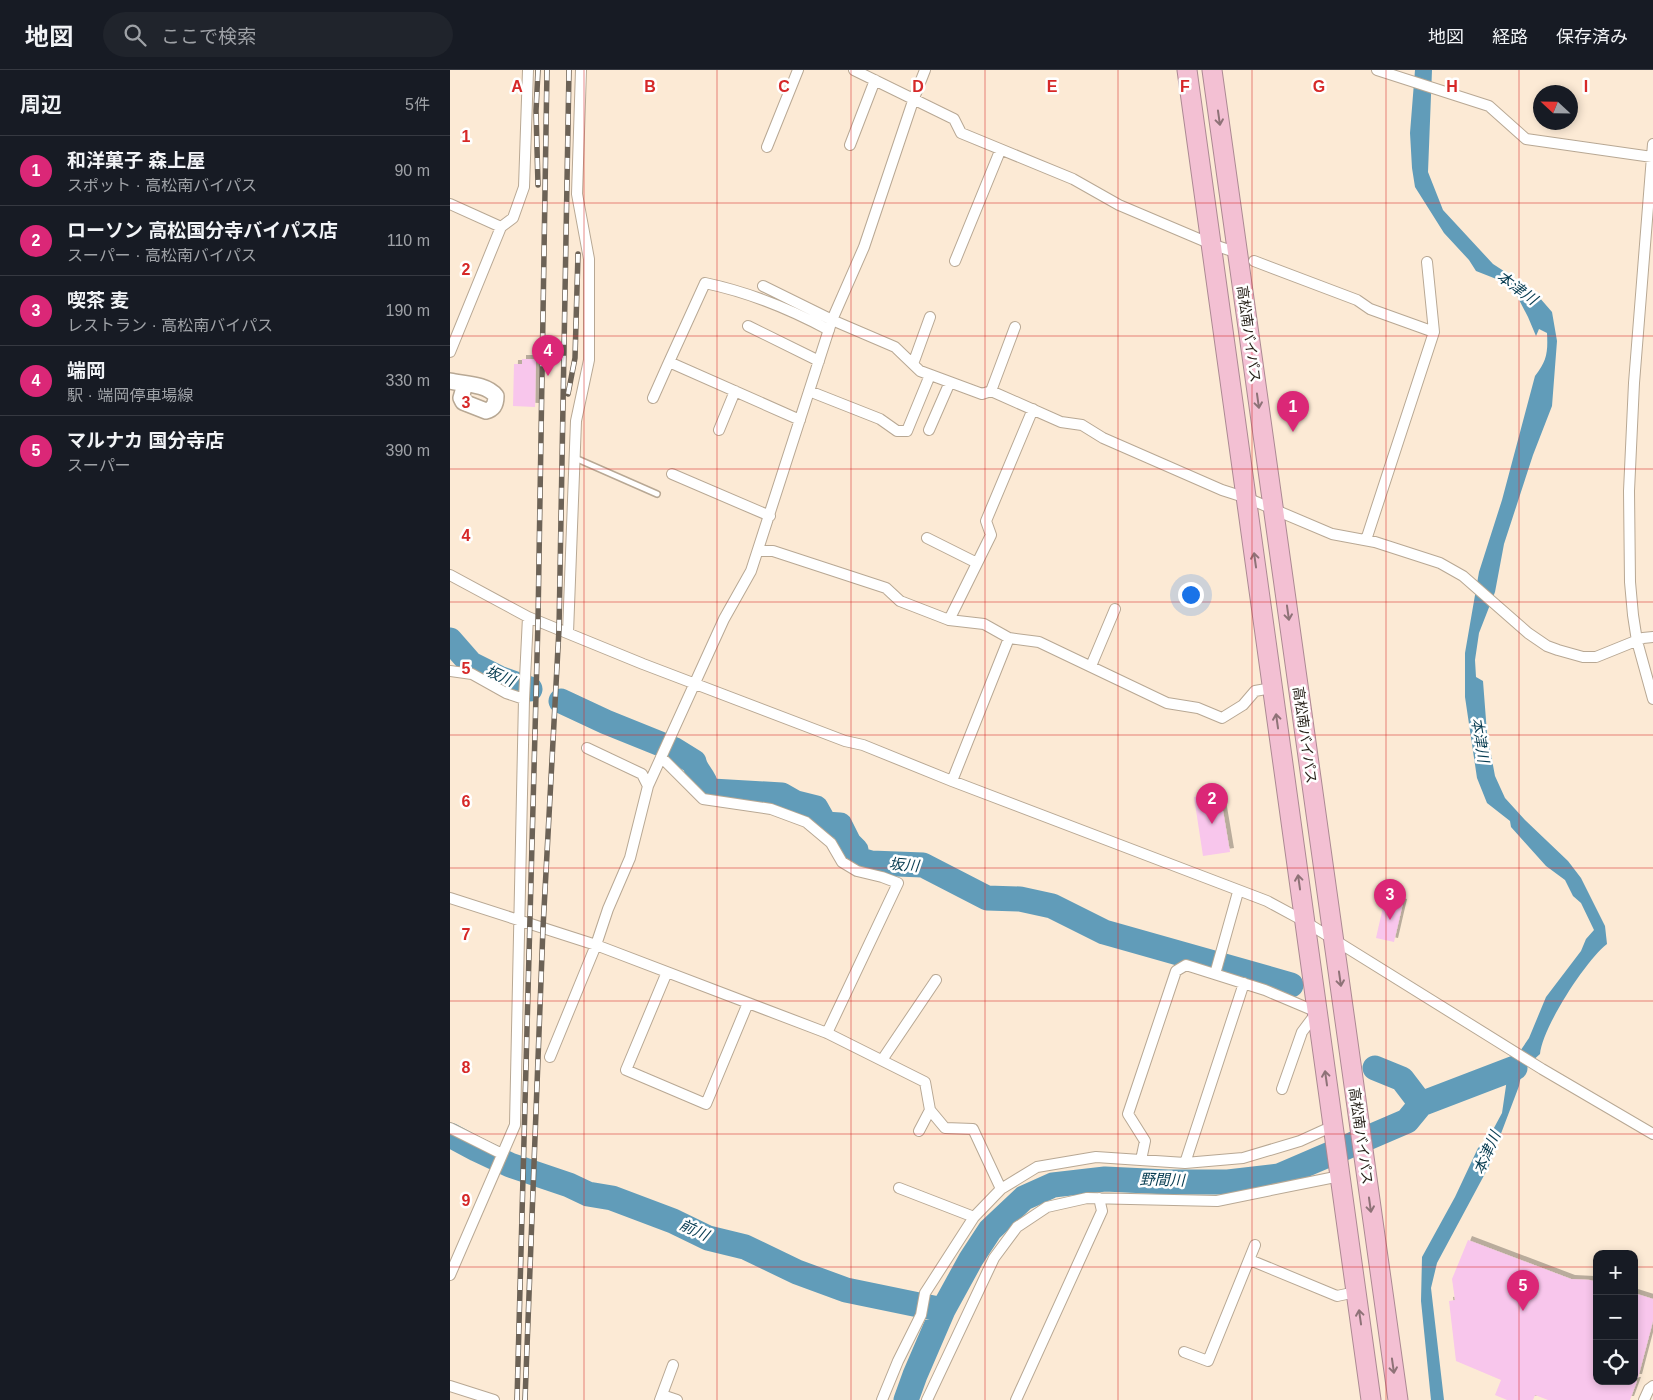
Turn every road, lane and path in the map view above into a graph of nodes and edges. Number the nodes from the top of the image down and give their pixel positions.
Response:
1 (528, 70) edge
2 (581, 70) edge
3 (798, 70) edge
4 (854, 70) edge
5 (925, 70) edge
6 (1187, 70) edge
7 (1212, 70) edge
8 (1376, 70) edge
9 (875, 80) junction
10 (914, 98) junction
11 (1653, 144) edge
12 (850, 145) dead end
13 (767, 147) dead end
14 (1000, 151) junction
15 (1652, 157) edge
16 (450, 204) edge
17 (501, 227) junction
18 (1211, 244) junction
19 (1246, 257) junction
20 (955, 261) dead end
21 (1427, 262) dead end
22 (763, 286) dead end
23 (930, 317) dead end
24 (831, 325) junction
25 (748, 326) dead end
26 (1015, 328) dead end
27 (1434, 332) junction
28 (450, 352) edge
29 (819, 360) junction
30 (670, 362) junction
31 (912, 364) junction
32 (930, 375) junction
33 (950, 382) junction
34 (735, 391) junction
35 (809, 391) junction
36 (991, 391) junction
37 (653, 398) dead end
38 (1033, 409) junction
39 (800, 420) junction
40 (719, 430) dead end
41 (929, 430) dead end
42 (574, 458) junction
43 (672, 474) dead end
44 (657, 494) dead end
45 (1247, 498) junction
46 (1273, 510) junction
47 (770, 516) junction
48 (927, 538) dead end
49 (1366, 540) junction
50 (758, 551) junction
51 (978, 563) junction
52 (450, 575) edge
53 (1114, 609) dead end
54 (528, 617) junction
55 (949, 620) junction
56 (568, 633) junction
57 (1653, 637) edge
58 (1009, 638) junction
59 (1637, 641) junction
60 (1091, 666) junction
61 (450, 671) edge
62 (694, 684) junction
63 (1272, 688) junction
64 (524, 699) junction
65 (1653, 699) edge
66 (587, 748) dead end
67 (664, 750) junction
68 (952, 781) junction
69 (648, 786) junction
70 (1238, 892) junction
71 (450, 898) edge
72 (519, 921) junction
73 (1304, 921) junction
74 (1335, 941) junction
75 (596, 946) junction
76 (1217, 966) junction
77 (666, 972) junction
78 (936, 980) dead end
79 (1244, 983) junction
80 (748, 1003) junction
81 (1317, 1012) junction
82 (827, 1033) junction
83 (550, 1057) dead end
84 (882, 1060) junction
85 (1282, 1089) dead end
86 (930, 1110) junction
87 (1333, 1126) junction
88 (450, 1128) edge
89 (919, 1132) dead end
90 (1653, 1134) edge
91 (502, 1154) junction
92 (1142, 1160) junction
93 (1184, 1163) junction
94 (1339, 1172) junction
95 (899, 1188) dead end
96 (1002, 1189) junction
97 (1099, 1198) junction
98 (974, 1217) junction
99 (1255, 1245) dead end
100 (1250, 1260) junction
101 (450, 1275) edge
102 (1356, 1292) junction
103 (1184, 1352) dead end
104 (674, 1365) dead end
105 (450, 1386) edge
106 (1653, 1386) edge
107 (661, 1397) edge
108 (480, 1398) edge
109 (494, 1400) edge
110 (677, 1400) edge
111 (882, 1400) edge
112 (927, 1400) edge
113 (1016, 1400) edge
114 (1371, 1400) edge
115 (1398, 1400) edge
116 (1644, 1400) edge

1 - 17 street
2 - 42 street
3 - 13 street
4 - 9 street
5 - 10 street
6 - 18 highway, 高松南バイパス
7 -> 19 highway, 高松南バイパス
8 - 15 street
9 - 10 street
9 - 12 street
10 - 14 street
10 - 24 street
11 - 15 street
14 - 18 street
14 - 20 street
15 - 59 street
16 - 17 street
17 - 28 street
18 - 19 street
18 - 45 highway, 高松南バイパス
19 - 27 street
19 -> 46 highway, 高松南バイパス
21 - 27 street
22 - 24 street
23 - 31 street
24 - 29 street
24 - 30 street
24 - 31 street
25 - 29 street
26 - 36 street
27 - 49 street
29 - 35 street
30 - 34 street
30 - 37 street
31 - 32 street
32 - 33 street
32 - 35 street
33 - 36 street
33 - 41 street
34 - 39 street
34 - 40 street
35 - 39 street
36 - 38 street
38 - 45 street
38 - 51 street
39 - 47 street
42 - 44 lane
42 - 56 street
43 - 47 street
45 - 46 street
63 -> 45 highway, 高松南バイパス
46 - 49 street
46 -> 74 highway, 高松南バイパス
47 - 50 street
48 - 51 street
49 - 59 street
50 - 55 street
50 - 62 street
51 - 55 street
52 - 54 street
53 - 60 street
54 - 56 street
54 - 64 street
55 - 58 street
56 - 62 street
57 - 59 street
58 - 60 street
58 - 68 street
59 - 65 street
60 - 63 street
61 - 64 street
62 - 67 street
62 - 68 street
73 -> 63 highway, 高松南バイパス
64 - 72 street
66 - 69 street
67 - 69 street
67 - 82 street
68 - 70 street
69 - 75 street
70 - 73 street
70 - 76 street
71 - 72 street
72 - 75 street
72 - 91 street
73 - 74 street
73 - 81 highway, 高松南バイパス
74 - 90 street
74 -> 115 highway, 高松南バイパス
75 - 77 street
75 - 83 street
76 - 79 street
76 - 92 street
77 - 80 street
77 - 80 street
78 - 84 street
79 - 81 street
79 - 93 street
80 - 82 street
81 - 85 street
87 -> 81 highway, 高松南バイパス
82 - 84 street
84 - 86 street
86 - 89 street
86 - 96 street
87 - 93 street
87 - 94 highway, 高松南バイパス
88 - 91 street
91 - 101 street
92 - 93 street
92 - 96 street
94 - 97 street
94 - 102 highway, 高松南バイパス
95 - 98 street
96 - 98 street
97 - 112 street
97 - 113 street
98 - 111 street
99 - 100 street
100 - 102 street
100 - 103 street
114 -> 102 highway, 高松南バイパス
104 - 107 street
105 - 108 street
106 - 116 street
107 - 110 street
108 - 109 street

